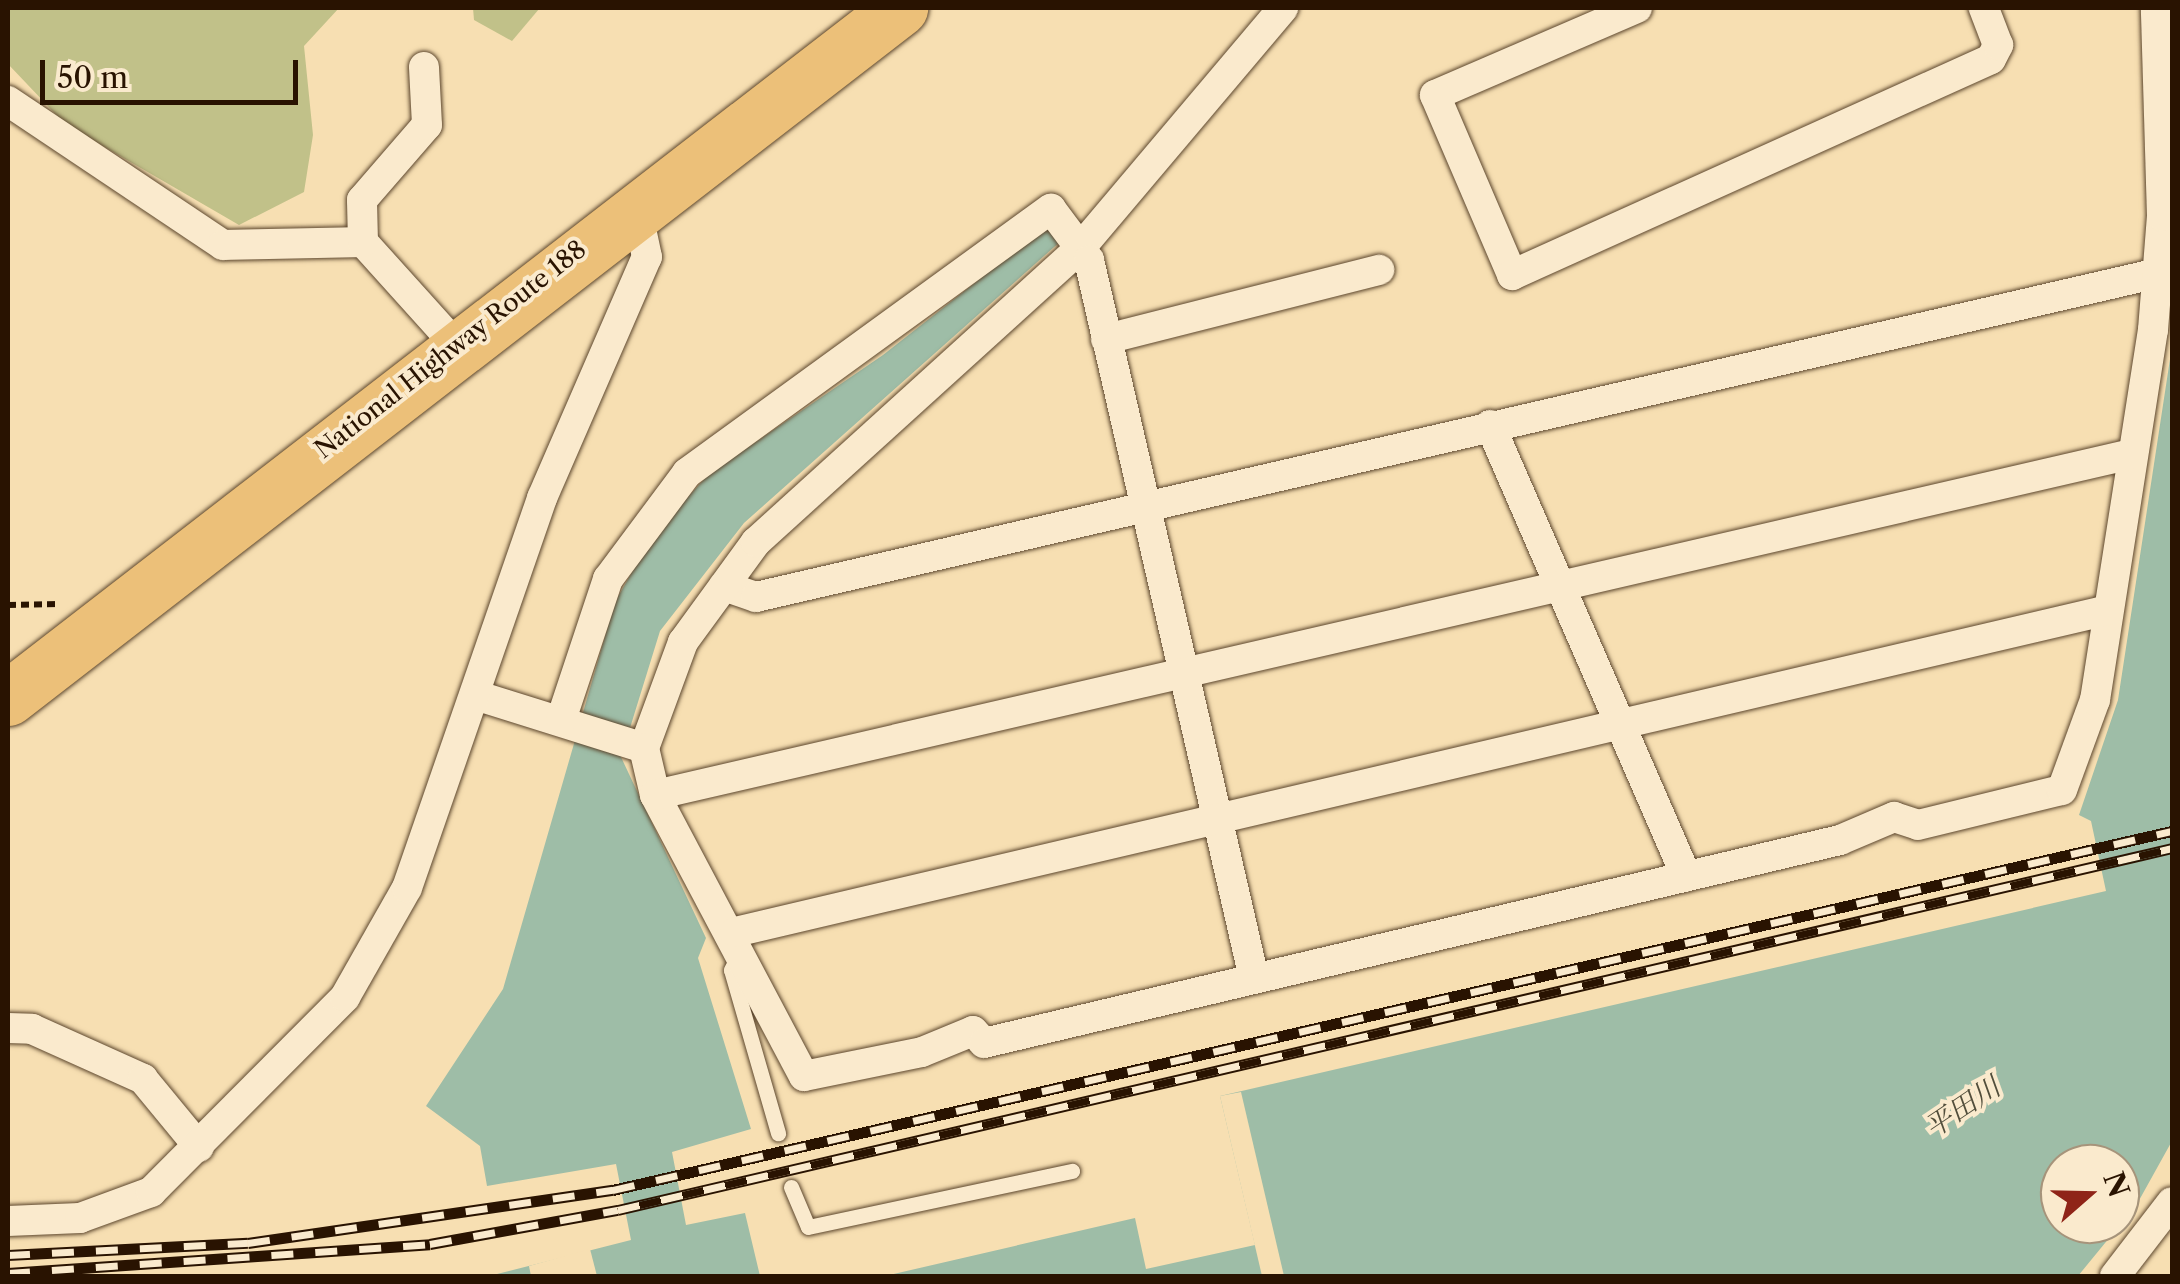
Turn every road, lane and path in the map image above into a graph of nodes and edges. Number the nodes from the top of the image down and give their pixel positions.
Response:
1 (900, 8) edge
2 (1283, 8) edge
3 (1637, 8) edge
4 (1984, 8) edge
5 (2156, 8) edge
6 (424, 67) dead end
7 (8, 102) edge
8 (637, 210) junction
9 (1071, 233) junction
10 (363, 242) junction
11 (1379, 270) dead end
12 (2158, 273) junction
13 (1106, 339) junction
14 (455, 344) junction
15 (1490, 425) junction
16 (2132, 454) junction
17 (1142, 502) junction
18 (1558, 584) junction
19 (724, 586) junction
20 (2108, 610) junction
21 (1183, 671) junction
22 (475, 695) junction
23 (8, 698) edge
24 (1618, 719) junction
25 (568, 722) junction
26 (638, 746) junction
27 (655, 795) junction
28 (1216, 815) junction
29 (1686, 876) junction
30 (739, 941) junction
31 (1253, 974) junction
32 (8, 1028) edge
33 (778, 1133) dead end
34 (199, 1147) junction
35 (1072, 1172) dead end
36 (791, 1188) dead end
37 (2172, 1202) edge
38 (8, 1221) edge
39 (2116, 1276) edge

1 - 8 highway, National Highway Route 188
2 - 9 street
3 - 4 street
5 - 12 street
6 - 10 street
7 - 10 street
8 - 14 highway, National Highway Route 188
8 - 22 street
9 - 13 street
9 - 19 street
9 - 25 street
10 - 14 street
11 - 13 street
12 - 15 street
12 - 16 street
13 - 17 street
14 - 23 highway, National Highway Route 188
15 - 17 street
15 - 18 street
16 - 18 street
16 - 20 street
17 - 19 street
17 - 21 street
18 - 21 street
18 - 24 street
19 - 26 street
20 - 24 street
20 - 29 street
21 - 27 street
21 - 28 street
22 - 25 street
22 - 34 street
24 - 28 street
24 - 29 street
25 - 26 street
26 - 27 street
27 - 30 street
28 - 30 street
28 - 31 street
29 - 31 street
30 - 31 street
30 - 33 lane
32 - 34 street
34 - 38 street
35 - 36 lane
37 - 39 street

